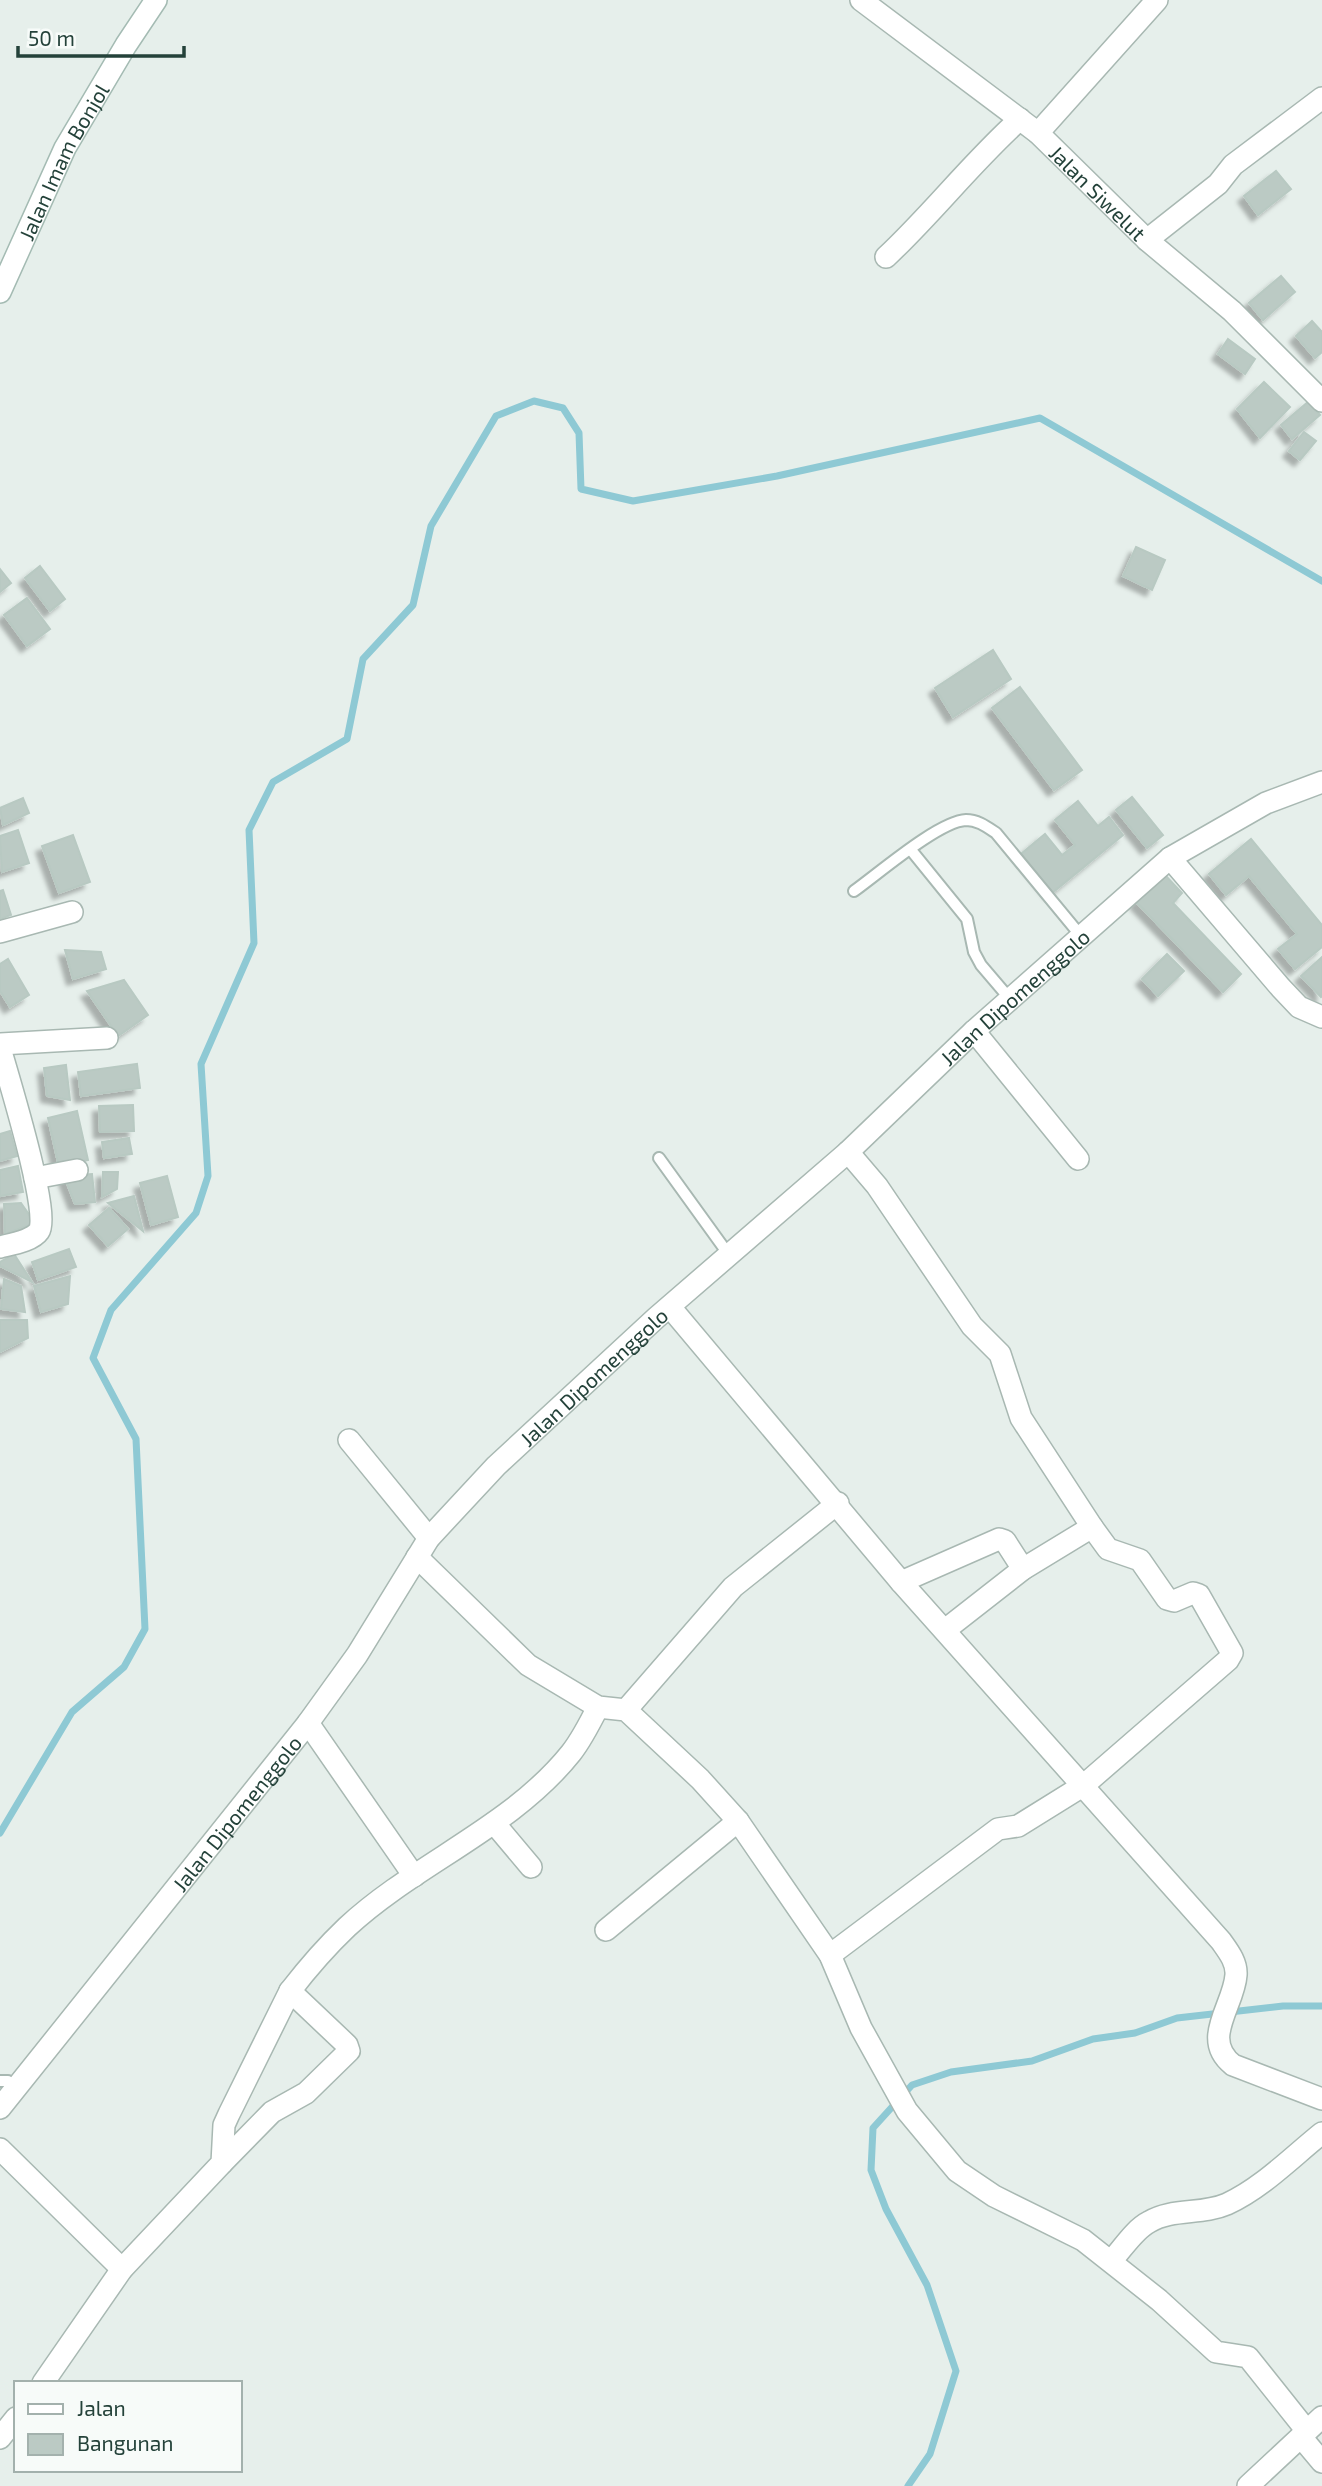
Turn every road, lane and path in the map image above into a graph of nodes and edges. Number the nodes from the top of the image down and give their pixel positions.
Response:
1 (156, 0) edge
2 (861, 0) edge
3 (1157, 0) edge
4 (1322, 98) edge
5 (1020, 119) junction
6 (1038, 133) junction
7 (1147, 240) junction
8 (886, 257) dead end
9 (0, 292) edge
10 (1322, 401) edge
11 (1322, 782) edge
12 (911, 850) junction
13 (1170, 858) junction
14 (854, 891) dead end
15 (72, 912) dead end
16 (0, 932) edge
17 (1081, 936) junction
18 (1010, 999) junction
19 (1322, 1017) edge
20 (974, 1031) junction
21 (107, 1038) dead end
22 (0, 1046) edge
23 (10, 1120) edge
24 (848, 1152) junction
25 (659, 1158) dead end
26 (1078, 1158) dead end
27 (77, 1170) dead end
28 (35, 1178) junction
29 (0, 1247) edge
30 (729, 1255) junction
31 (670, 1307) junction
32 (349, 1440) dead end
33 (838, 1503) junction
34 (1092, 1527) junction
35 (429, 1538) junction
36 (417, 1557) junction
37 (1023, 1569) junction
38 (901, 1582) junction
39 (945, 1630) junction
40 (598, 1707) junction
41 (626, 1710) junction
42 (308, 1723) junction
43 (1084, 1785) junction
44 (737, 1821) junction
45 (494, 1823) junction
46 (531, 1867) dead end
47 (414, 1876) junction
48 (606, 1930) dead end
49 (830, 1955) junction
50 (290, 1991) junction
51 (8, 2084) edge
52 (1322, 2099) edge
53 (0, 2108) edge
54 (1322, 2133) edge
55 (0, 2149) edge
56 (222, 2163) junction
57 (1112, 2260) junction
58 (122, 2269) junction
59 (44, 2381) edge
60 (14, 2420) edge
61 (1310, 2428) edge
62 (0, 2438) edge
63 (1322, 2462) edge
64 (1248, 2486) edge

1 - 9 street, Jalan Imam Bonjol
2 - 5 street, Jalan Siwelut
3 - 6 street
4 - 7 street
5 - 6 street, Jalan Siwelut
5 - 8 street
6 - 7 street, Jalan Siwelut
7 - 10 street, Jalan Siwelut
11 - 13 street, Jalan Dipomenggolo
12 - 14 lane
12 - 17 lane
12 - 18 lane
13 - 17 street, Jalan Dipomenggolo
13 - 19 street
15 - 16 street
17 - 18 street, Jalan Dipomenggolo
18 - 20 street, Jalan Dipomenggolo
20 - 24 street, Jalan Dipomenggolo
20 - 26 street
21 - 22 street
22 - 23 street
23 - 28 street
24 - 30 street, Jalan Dipomenggolo
24 - 34 street
25 - 30 lane
27 - 28 street
28 - 29 street
30 - 31 street, Jalan Dipomenggolo
31 - 33 street
31 - 35 street, Jalan Dipomenggolo
32 - 35 street
33 - 38 street
33 - 41 street
34 - 37 street
34 - 43 street
35 - 36 street, Jalan Dipomenggolo
36 - 40 street
36 - 42 street, Jalan Dipomenggolo
37 - 38 street
37 - 39 street
38 - 39 street
39 - 43 street
40 - 41 street
40 - 45 street
41 - 44 street
42 - 47 street
42 - 51 street, Jalan Dipomenggolo
43 - 49 street
43 - 52 street
44 - 48 street
44 - 49 street
45 - 46 street
45 - 47 street
47 - 50 street
49 - 57 street
50 - 56 street
50 - 56 street
51 - 53 street, Jalan Dipomenggolo
54 - 57 street
55 - 58 street
56 - 58 street
57 - 61 street
58 - 59 street
60 - 62 street
61 - 63 street
61 - 64 street

